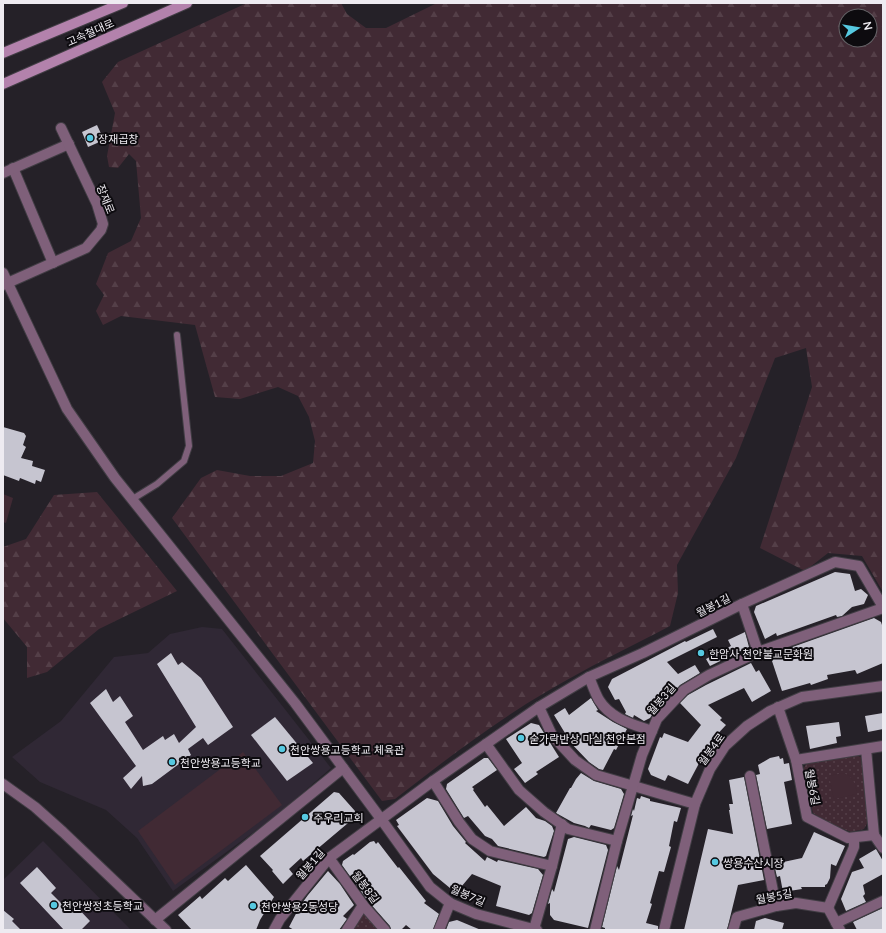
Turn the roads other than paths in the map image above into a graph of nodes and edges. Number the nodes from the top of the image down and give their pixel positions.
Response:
1 (123, 3) edge
2 (187, 3) edge
3 (3, 53) edge
4 (3, 84) edge
5 (61, 128) dead end
6 (69, 144) junction
7 (13, 168) junction
8 (3, 173) edge
9 (53, 263) junction
10 (3, 273) edge
11 (5, 284) edge
12 (177, 335) dead end
13 (131, 500) junction
14 (742, 604) junction
15 (883, 608) edge
16 (758, 652) junction
17 (589, 677) junction
18 (883, 686) edge
19 (539, 707) junction
20 (778, 707) junction
21 (652, 731) junction
22 (486, 744) junction
23 (883, 746) edge
24 (866, 749) junction
25 (796, 760) junction
26 (343, 768) junction
27 (750, 776) dead end
28 (433, 781) junction
29 (3, 784) edge
30 (633, 787) junction
31 (695, 804) junction
32 (381, 819) junction
33 (562, 824) junction
34 (874, 835) junction
35 (854, 838) junction
36 (617, 841) junction
37 (883, 848) edge
38 (329, 858) junction
39 (552, 866) junction
40 (883, 901) edge
41 (450, 903) junction
42 (363, 905) junction
43 (776, 906) junction
44 (828, 908) junction
45 (155, 920) junction
46 (838, 927) edge
47 (166, 930) edge
48 (274, 930) edge
49 (347, 930) edge
50 (385, 930) edge
51 (439, 930) edge
52 (536, 930) edge
53 (595, 930) edge
54 (664, 930) edge
55 (733, 930) edge

1 - 3 main road, 고속철대로
2 - 4 main road, 고속철대로
5 - 6 street, 장재로
6 - 7 street
6 - 9 street, 장재로
7 - 8 street
7 - 9 street
9 - 11 street, 장재로
10 - 11 street
11 - 13 street, 월봉7길
12 - 13 lane
13 - 26 street, 월봉7길
14 - 15 street, 월봉1길
14 - 16 street
14 - 17 street, 월봉1길
15 - 16 street, 월봉3길
16 - 21 street, 월봉3길
17 - 19 street, 월봉1길
17 - 21 street
18 - 20 street, 월봉4로
19 - 22 street, 월봉1길
19 - 30 street
20 - 25 street, 월봉6길
20 - 31 street, 월봉4로
21 - 30 street, 월봉3길
22 - 28 street, 월봉1길
22 - 33 street
23 - 24 street, 월봉6길
24 - 25 street, 월봉6길
24 - 34 street
25 - 35 street, 월봉6길
26 - 32 street, 월봉7길
26 - 45 street
27 - 43 street
28 - 32 street, 월봉1길
28 - 39 street
29 - 45 street
30 - 31 street
30 - 36 street, 월봉3길
31 - 54 street, 월봉4로
32 - 38 street, 월봉1길
32 - 41 street, 월봉7길
33 - 36 street
33 - 39 street, 월봉7길
34 - 35 street, 월봉6길
34 - 37 street
35 - 44 street
36 - 53 street, 월봉3길
38 - 42 street, 월봉8길
38 - 48 street, 월봉1길
39 - 52 street, 월봉7길
40 - 46 street
41 - 51 street
41 - 52 street, 월봉7길
42 - 49 street
42 - 50 street, 월봉8길
43 - 44 street, 월봉5길
43 - 55 street, 월봉5길
44 - 46 street
45 - 47 street

